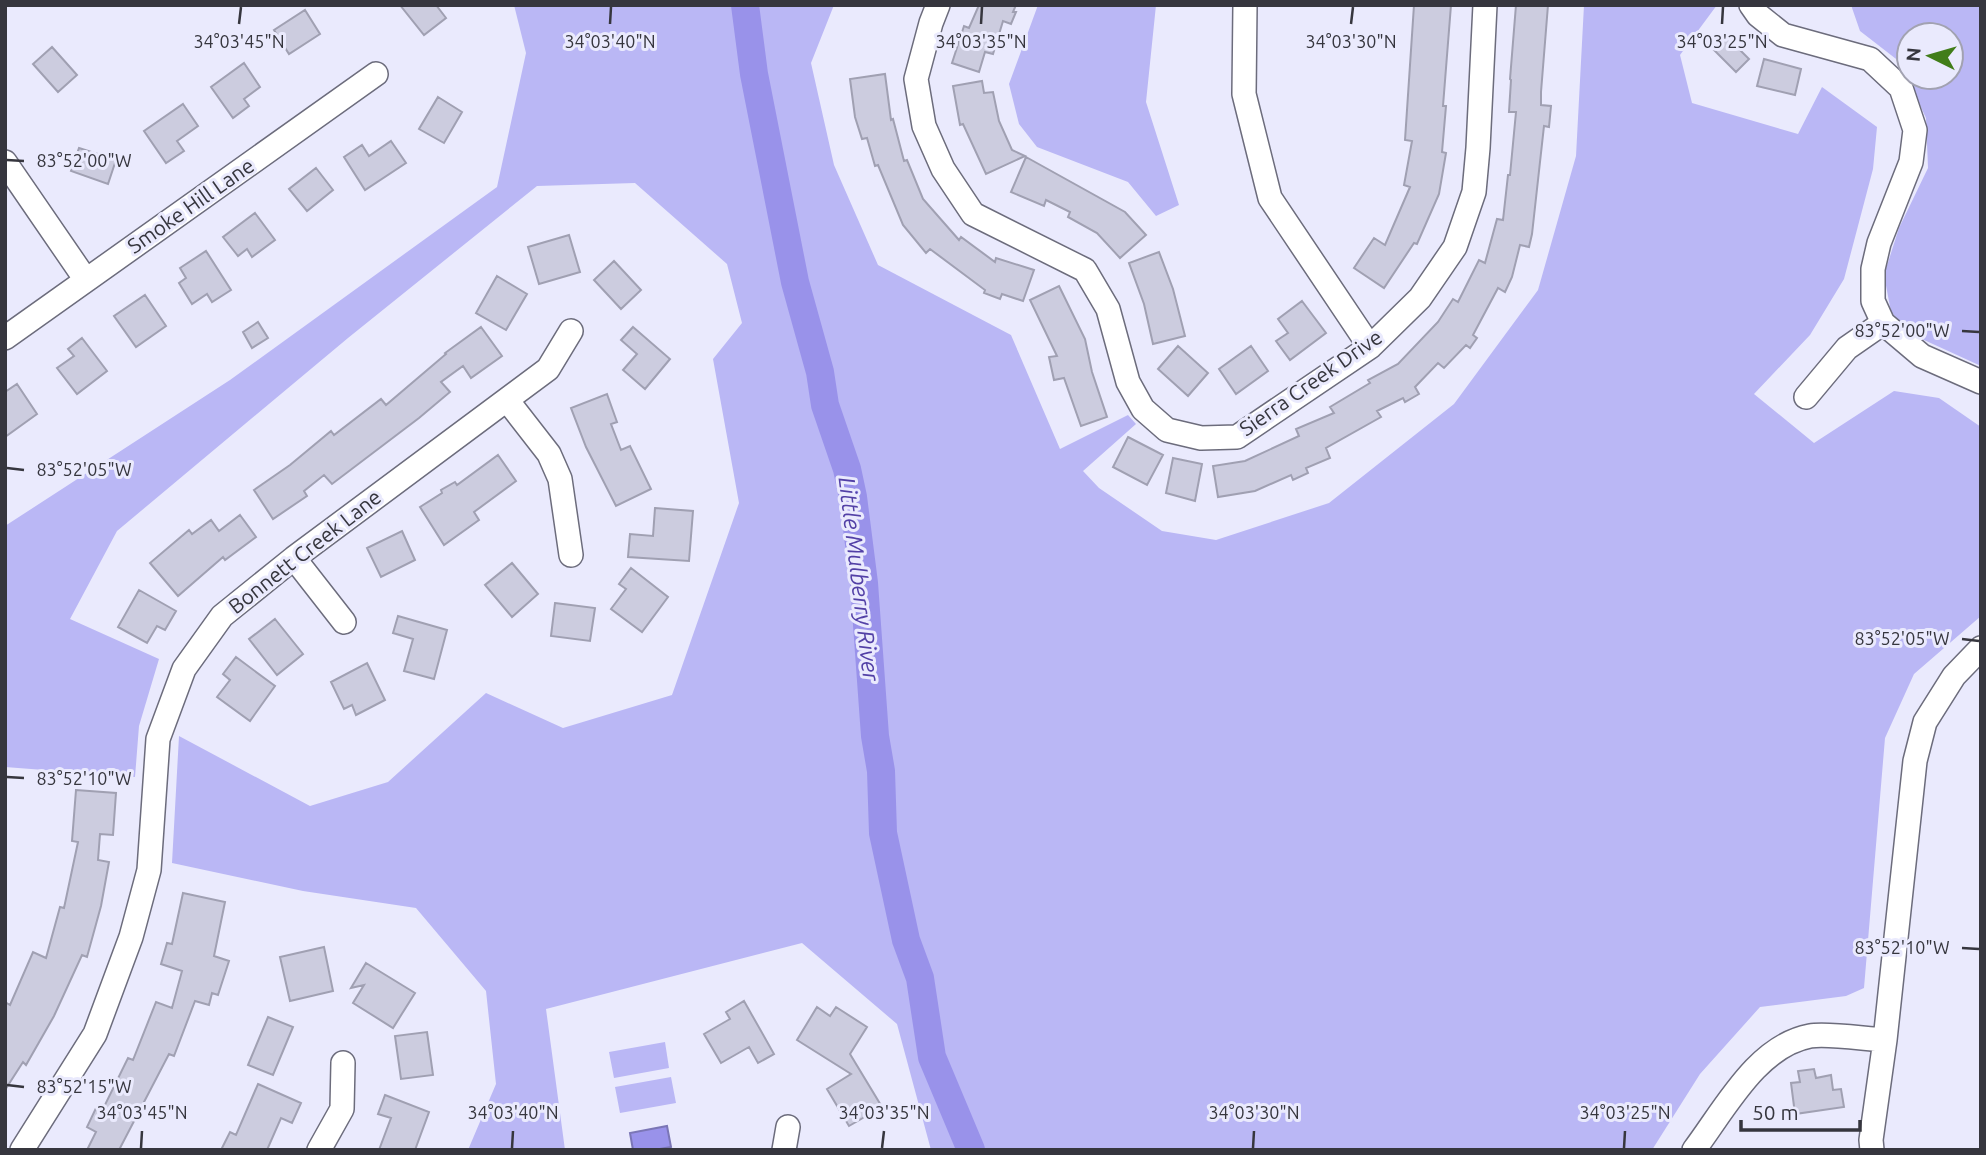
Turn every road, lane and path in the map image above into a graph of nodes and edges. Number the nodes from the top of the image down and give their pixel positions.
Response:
1 (938, 5) edge
2 (1245, 5) edge
3 (1485, 5) edge
4 (1751, 5) edge
5 (376, 74) dead end
6 (5, 162) edge
7 (86, 280) junction
8 (1883, 323) junction
9 (571, 331) dead end
10 (5, 338) edge
11 (1370, 347) junction
12 (1981, 382) edge
13 (1806, 397) dead end
14 (507, 400) junction
15 (571, 555) dead end
16 (293, 558) junction
17 (344, 622) dead end
18 (1981, 648) edge
19 (1885, 1040) junction
20 (343, 1063) dead end
21 (22, 1150) edge
22 (320, 1150) edge
23 (1694, 1150) edge
24 (1872, 1150) edge

1 - 11 street, Sierra Creek Drive
2 - 11 street
3 - 11 street, Sierra Creek Drive
4 - 8 street
5 - 7 street, Smoke Hill Lane
6 - 7 street
7 - 10 street, Smoke Hill Lane
8 - 12 street
8 - 13 street
9 - 14 street, Bonnett Creek Lane
14 - 15 street
14 - 16 street, Bonnett Creek Lane
16 - 17 street
16 - 21 street, Bonnett Creek Lane
18 - 19 street
19 - 23 street
19 - 24 street
20 - 22 street

